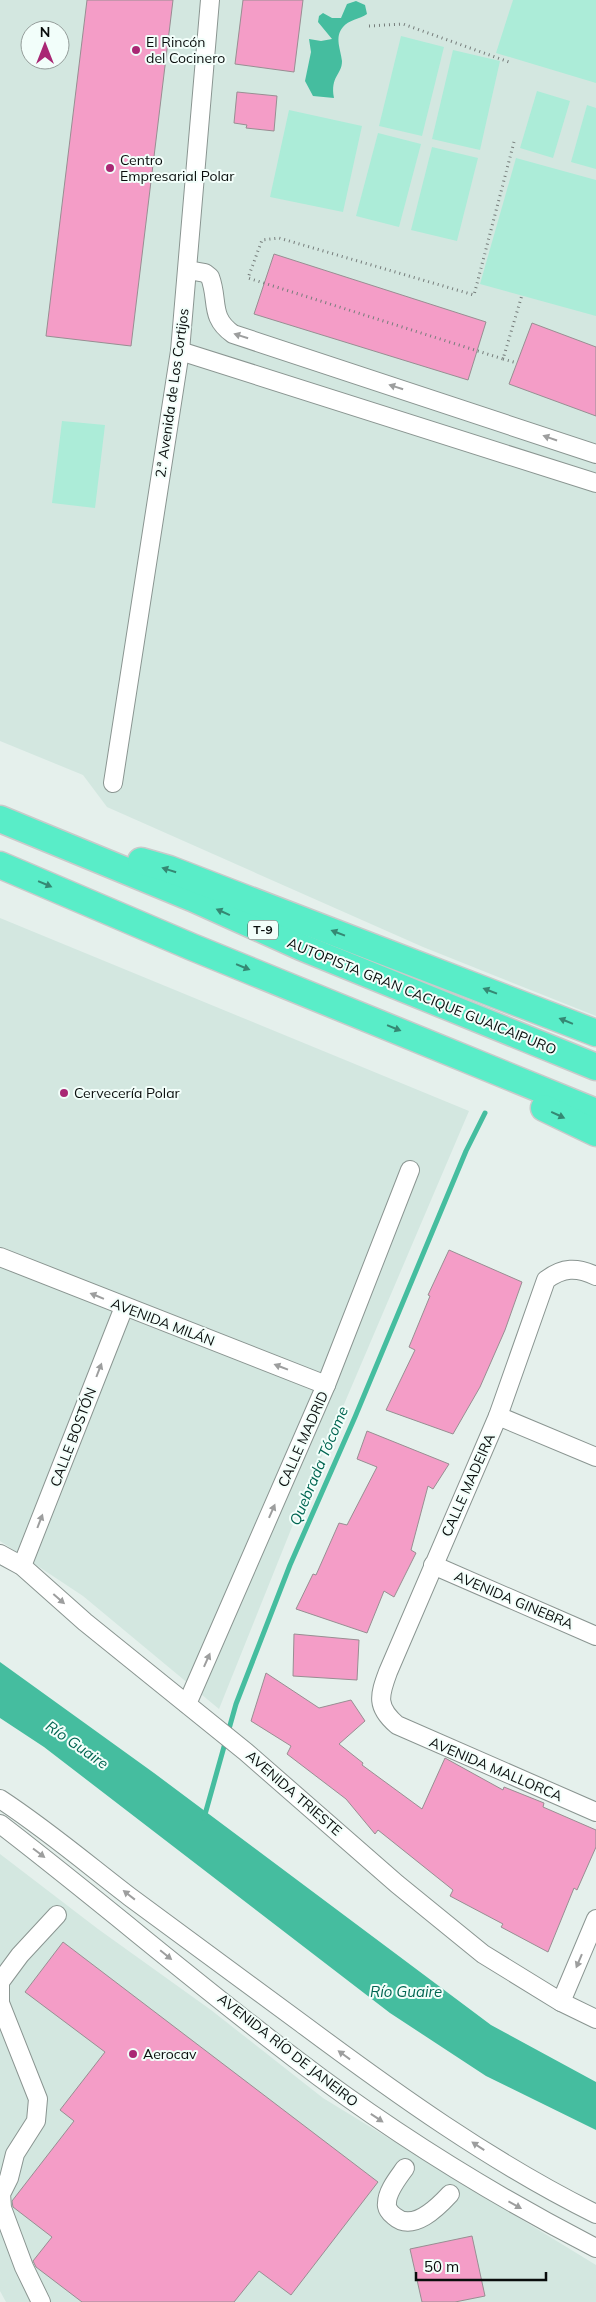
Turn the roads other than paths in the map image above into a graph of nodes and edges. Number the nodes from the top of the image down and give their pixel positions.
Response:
1 (210, 0) edge
2 (188, 270) junction
3 (180, 351) junction
4 (596, 454) edge
5 (596, 483) edge
6 (113, 783) dead end
7 (0, 818) edge
8 (25, 830) junction
9 (0, 865) edge
10 (596, 1033) edge
11 (491, 1067) junction
12 (596, 1067) edge
13 (596, 1112) edge
14 (596, 1133) edge
15 (410, 1170) dead end
16 (0, 1257) edge
17 (592, 1274) edge
18 (124, 1307) junction
19 (326, 1385) junction
20 (498, 1416) junction
21 (596, 1457) edge
22 (0, 1554) edge
23 (433, 1565) junction
24 (22, 1566) junction
25 (596, 1636) edge
26 (187, 1704) junction
27 (397, 1726) joint
28 (0, 1799) edge
29 (596, 1812) edge
30 (0, 1824) edge
31 (57, 1915) dead end
32 (596, 1919) edge
33 (0, 1982) edge
34 (560, 2002) junction
35 (596, 2019) edge
36 (405, 2168) dead end
37 (450, 2194) dead end
38 (596, 2214) edge
39 (596, 2248) edge
40 (41, 2302) edge

1 - 2 street, 2.ª Avenida de Los Cortijos
2 - 3 street, 2.ª Avenida de Los Cortijos
4 -> 2 street
3 - 5 street
3 - 6 street, 2.ª Avenida de Los Cortijos
7 - 8 highway, AUTOPISTA GRAN CACIQUE GUAICAIPURO / T-9
10 -> 8 highway
12 -> 8 highway, AUTOPISTA GRAN CACIQUE GUAICAIPURO / T-9
9 -> 11 highway
11 - 13 highway
11 -> 14 highway
15 - 19 street, CALLE MADRID
18 -> 16 street, AVENIDA MILÁN
17 - 20 street, CALLE MADEIRA
19 -> 18 street, AVENIDA MILÁN
24 -> 18 street, CALLE BOSTÓN
26 -> 19 street, CALLE MADRID
20 - 21 street
20 - 23 street, CALLE MADEIRA
22 - 24 street, AVENIDA TRIESTE
23 - 25 street, AVENIDA GINEBRA
23 - 27 street, CALLE MADEIRA
24 -> 26 street, AVENIDA TRIESTE
26 - 34 street, AVENIDA TRIESTE
27 - 29 street, AVENIDA MALLORCA
38 -> 28 street, AVENIDA RÍO DE JANEIRO
30 -> 39 street, AVENIDA RÍO DE JANEIRO
31 - 33 street
32 -> 34 street
33 - 40 street
34 - 35 street, AVENIDA TRIESTE
36 - 37 street

